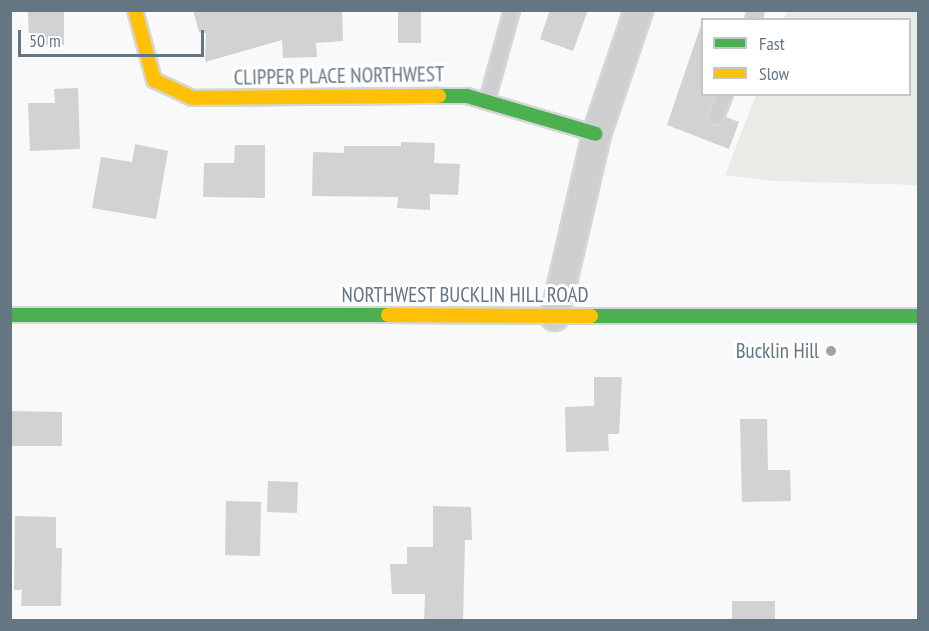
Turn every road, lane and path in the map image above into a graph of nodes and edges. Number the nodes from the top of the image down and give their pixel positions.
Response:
1 (135, 10) edge
2 (512, 10) edge
3 (638, 10) edge
4 (724, 96) edge
5 (487, 101) junction
6 (716, 117) dead end
7 (596, 134) junction
8 (10, 315) edge
9 (554, 316) junction
10 (918, 316) edge

1 - 5 main road, CLIPPER PLACE NORTHWEST
2 - 5 lane
3 - 7 street
4 - 6 lane
5 - 7 main road, CLIPPER PLACE NORTHWEST
7 - 9 street
8 - 9 main road, NORTHWEST BUCKLIN HILL ROAD
9 - 10 main road, NORTHWEST BUCKLIN HILL ROAD

